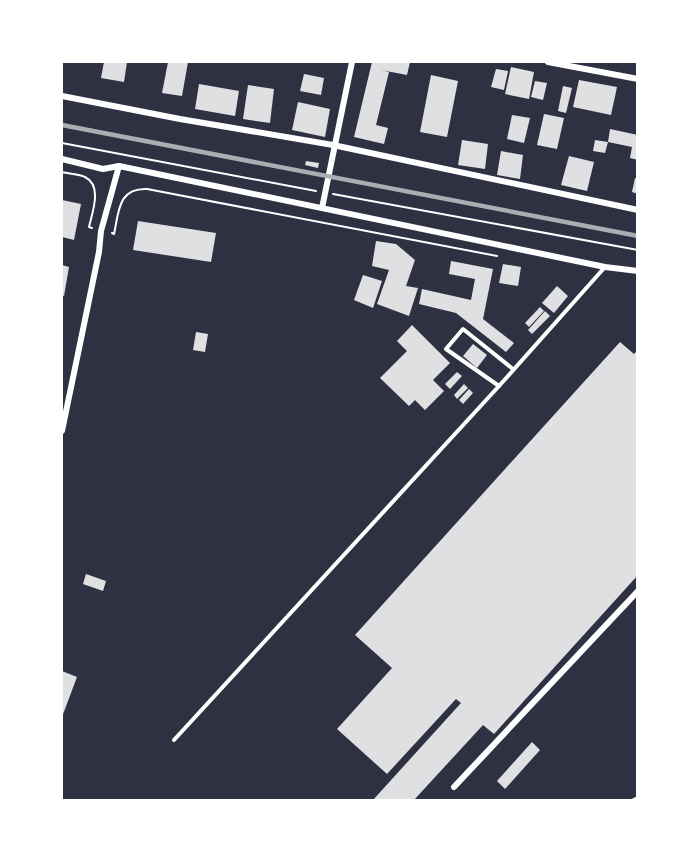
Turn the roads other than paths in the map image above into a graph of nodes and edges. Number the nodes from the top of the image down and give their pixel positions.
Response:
1 (352, 62) edge
2 (548, 62) edge
3 (638, 79) edge
4 (62, 96) edge
5 (333, 146) junction
6 (62, 159) edge
7 (119, 166) junction
8 (322, 208) junction
9 (638, 210) edge
10 (605, 267) junction
11 (638, 271) edge
12 (513, 369) junction
13 (499, 386) junction
14 (62, 431) edge
15 (638, 591) edge
16 (174, 740) dead end
17 (454, 787) dead end

1 - 5 street
2 - 3 street
4 - 5 street
5 - 8 street
5 - 9 street
6 - 7 street
7 - 8 street
7 - 14 street
8 - 10 street
10 - 11 street
10 - 12 lane
12 - 13 lane
12 - 13 lane
13 - 16 lane
15 - 17 street

